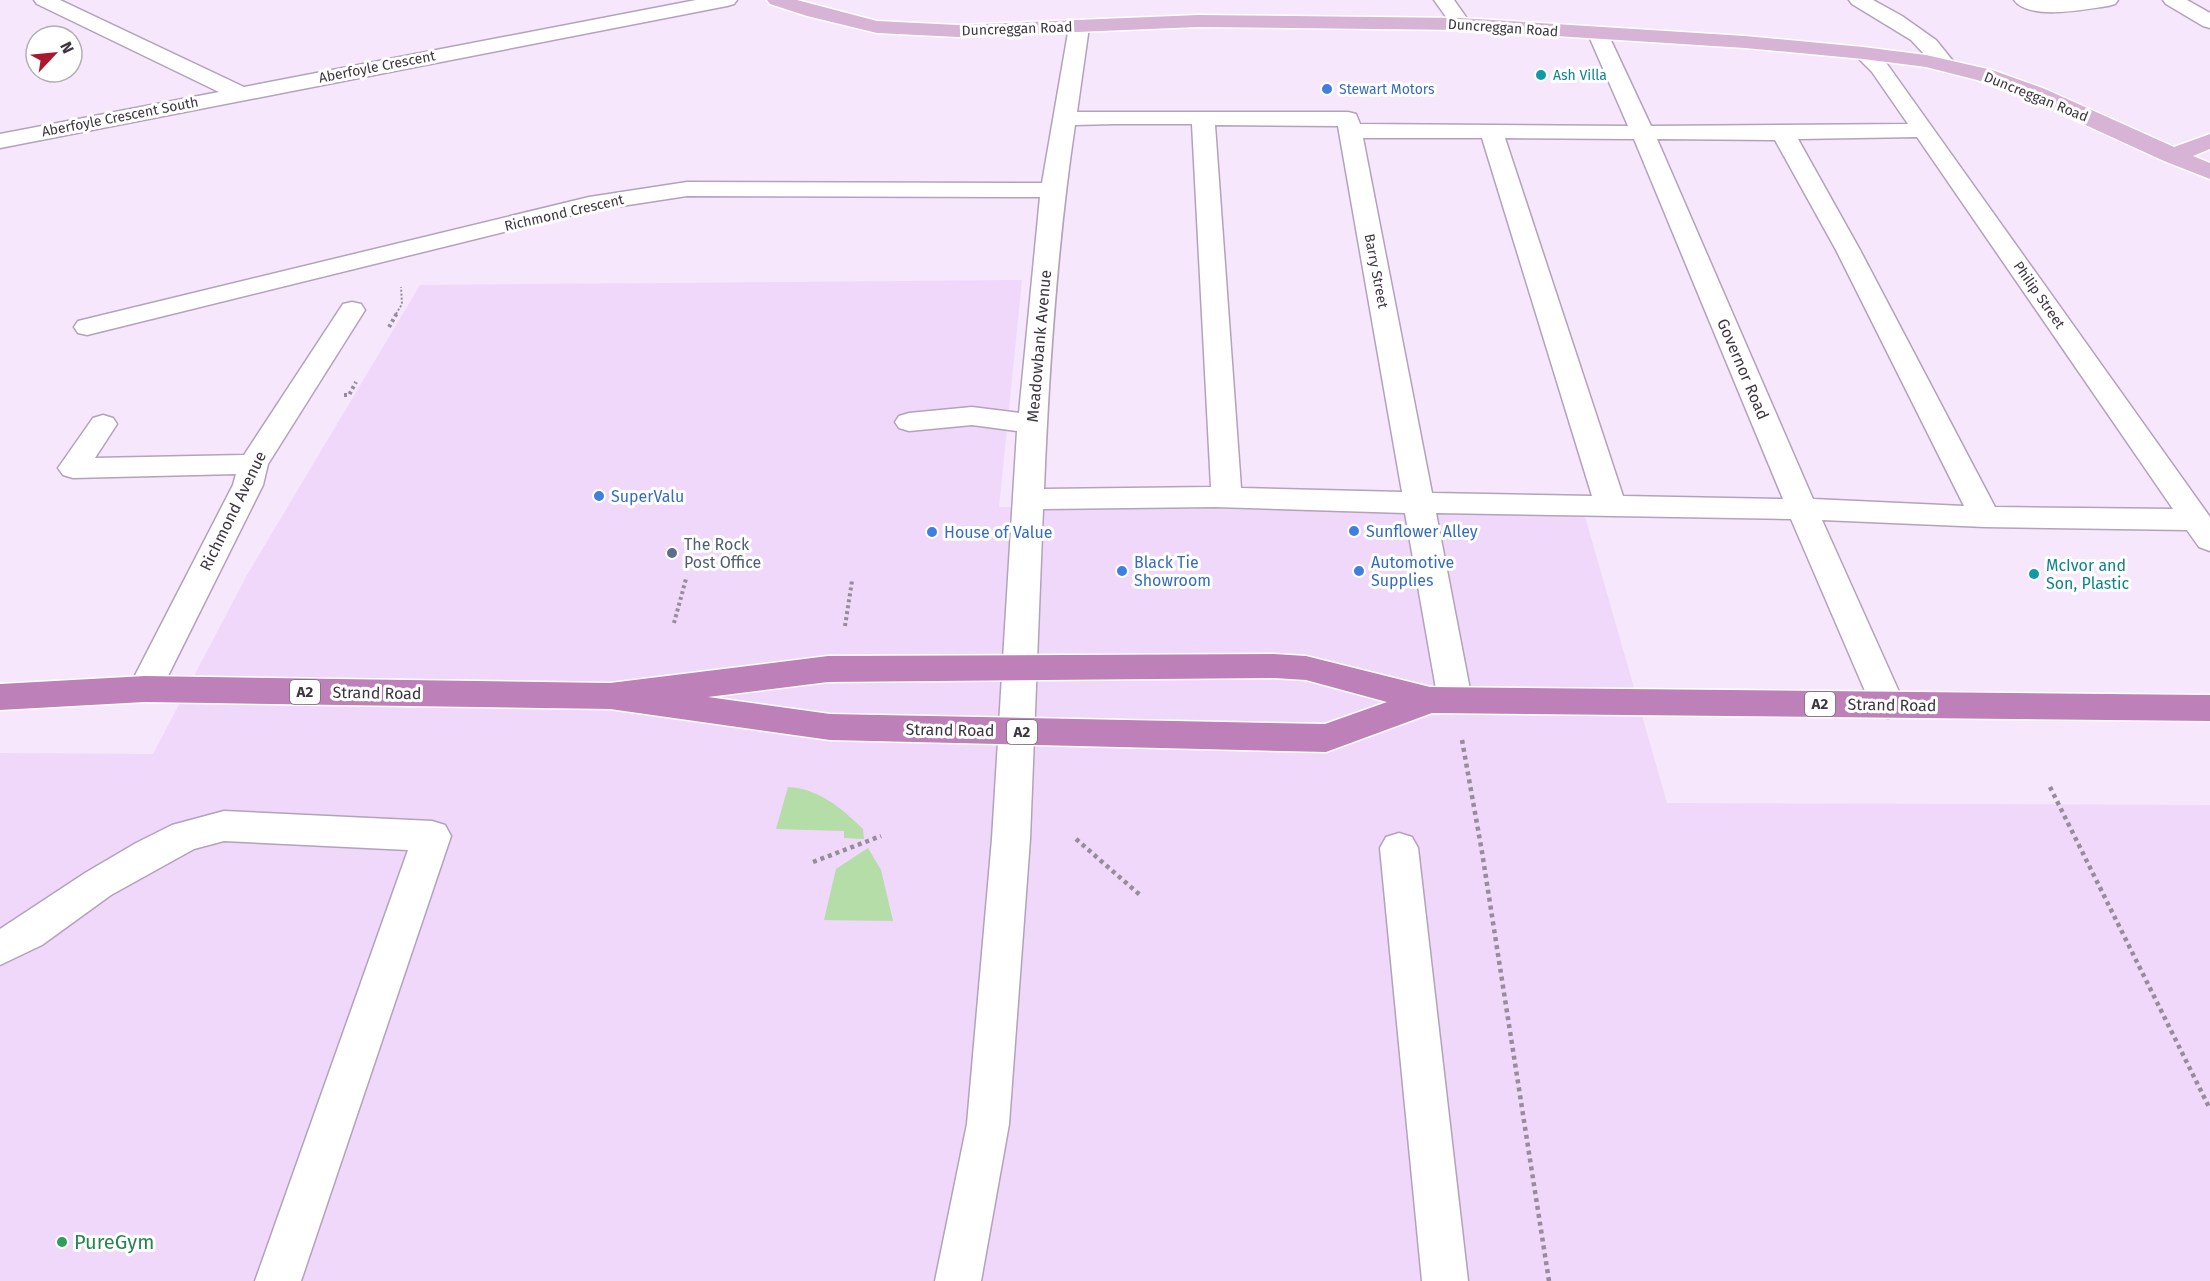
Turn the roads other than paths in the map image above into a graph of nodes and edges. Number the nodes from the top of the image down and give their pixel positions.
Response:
1 (44, 0) edge
2 (728, 0) edge
3 (777, 0) edge
4 (1444, 0) edge
5 (1859, 0) edge
6 (2024, 0) edge
7 (2108, 0) edge
8 (2173, 0) edge
9 (2210, 22) edge
10 (1461, 24) junction
11 (1079, 27) junction
12 (1598, 34) junction
13 (1863, 53) junction
14 (1946, 66) junction
15 (241, 94) junction
16 (1065, 119) junction
17 (1203, 119) junction
18 (1924, 130) junction
19 (1350, 131) junction
20 (1491, 131) junction
21 (1643, 133) junction
22 (1783, 133) junction
23 (0, 141) edge
24 (2210, 141) edge
25 (2172, 156) junction
26 (2210, 172) edge
27 (1053, 190) junction
28 (352, 310) dead end
29 (87, 327) dead end
30 (909, 422) dead end
31 (103, 424) dead end
32 (1032, 424) junction
33 (253, 464) junction
34 (1227, 498) junction
35 (1027, 499) junction
36 (1419, 503) junction
37 (1611, 507) junction
38 (1802, 509) junction
39 (1985, 517) junction
40 (2203, 530) edge
41 (1021, 667) junction
42 (145, 689) junction
43 (610, 696) junction
44 (0, 697) edge
45 (1442, 700) junction
46 (1888, 705) junction
47 (2210, 708) edge
48 (1018, 732) junction
49 (1399, 849) dead end
50 (0, 948) edge
51 (278, 1281) edge
52 (958, 1281) edge
53 (1445, 1281) edge

1 - 15 street
2 - 15 street, Aberfoyle Crescent
3 - 11 main road, Duncreggan Road
4 - 10 street
5 - 14 street
6 - 7 street
8 - 9 street
10 - 11 main road, Duncreggan Road
10 - 12 main road, Duncreggan Road
11 - 16 street, Meadowbank Avenue
12 - 13 main road, Duncreggan Road
12 - 21 street, Governor Road
13 - 14 main road, Duncreggan Road
13 - 18 street, Philip Street
14 - 25 main road, Duncreggan Road
15 - 23 street, Aberfoyle Crescent South
16 - 17 street
16 - 27 street, Meadowbank Avenue
17 - 19 street
17 - 34 street
18 - 22 street
18 - 40 street, Philip Street
19 - 20 street
19 - 36 street, Barry Street
20 - 21 street
20 - 37 street
21 - 22 street
21 - 38 street, Governor Road
22 - 39 street
24 - 25 main road
25 - 26 main road, Duncreggan Road
27 - 29 street, Richmond Crescent
27 - 32 street, Meadowbank Avenue
28 - 33 street, Richmond Avenue
30 - 32 street
31 - 33 street
32 - 35 street, Meadowbank Avenue
33 - 42 street, Richmond Avenue
34 - 35 street
34 - 36 street
35 - 41 street, Meadowbank Avenue
36 - 37 street
36 - 45 street, Barry Street
37 - 38 street
38 - 39 street
38 - 46 street, Governor Road
39 - 40 street
41 - 43 highway, Strand Road / A2
41 - 45 highway, Strand Road / A2
41 - 48 street, Meadowbank Avenue
42 - 43 highway, Strand Road / A2
42 - 44 highway, Strand Road / A2
43 - 48 highway, Strand Road / A2
45 - 46 highway, Strand Road / A2
45 - 48 highway, Strand Road / A2
46 - 47 highway, Strand Road / A2
48 - 52 street, Meadowbank Avenue
49 - 53 street
50 - 51 street

